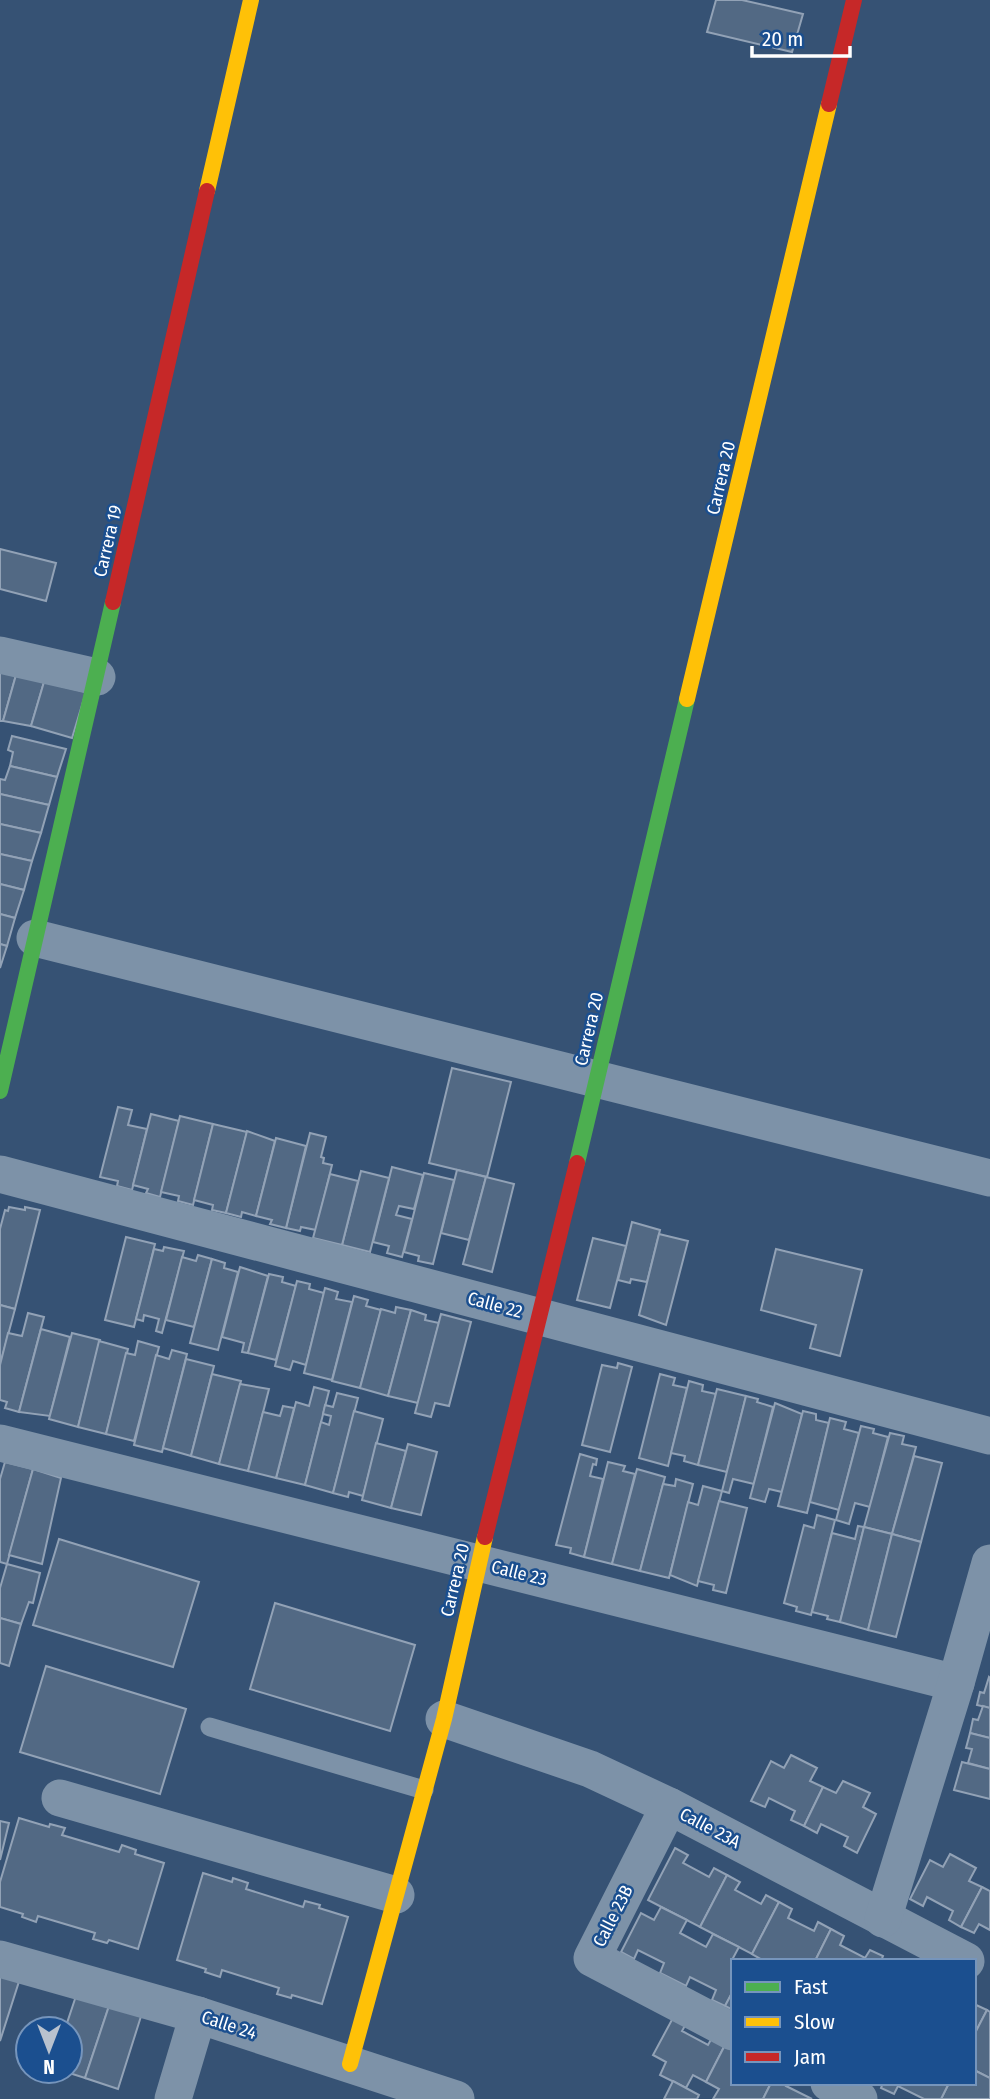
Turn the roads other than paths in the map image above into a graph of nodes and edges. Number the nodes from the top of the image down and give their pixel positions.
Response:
1 (251, 0) edge
2 (854, 0) edge
3 (0, 654) edge
4 (97, 677) junction
5 (35, 938) junction
6 (597, 1081) junction
7 (0, 1091) edge
8 (0, 1174) edge
9 (990, 1178) edge
10 (540, 1317) junction
11 (990, 1436) edge
12 (0, 1443) edge
13 (478, 1563) junction
14 (990, 1563) edge
15 (956, 1683) junction
16 (444, 1719) junction
17 (210, 1727) dead end
18 (424, 1790) junction
19 (60, 1798) dead end
20 (669, 1807) junction
21 (396, 1895) junction
22 (883, 1919) junction
23 (0, 1959) edge
24 (962, 1959) edge
25 (198, 2015) junction
26 (731, 2031) edge
27 (350, 2064) junction
28 (833, 2085) edge
29 (173, 2099) edge
30 (456, 2099) edge
31 (859, 2099) edge

1 - 4 street, Carrera 19
2 - 6 street, Carrera 20
3 - 4 street
4 - 5 street, Carrera 19
5 - 6 street
5 - 7 street, Carrera 19
6 - 9 street
6 - 10 street, Carrera 20
8 - 10 street, Calle 22
10 - 11 street, Calle 22
10 - 13 street, Carrera 20
12 - 13 street, Calle 23
13 - 15 street, Calle 23
13 - 16 street, Carrera 20
14 - 15 street
15 - 22 street
16 - 18 street, Carrera 20
16 - 20 street, Calle 23A
17 - 18 lane
18 - 21 street, Carrera 20
19 - 21 street
20 - 22 street, Calle 23A
20 - 26 street, Calle 23B
21 - 27 street, Carrera 20
22 - 24 street, Calle 23A
23 - 25 street, Calle 24
25 - 27 street, Calle 24
25 - 29 street
27 - 30 street, Calle 24
28 - 31 street

